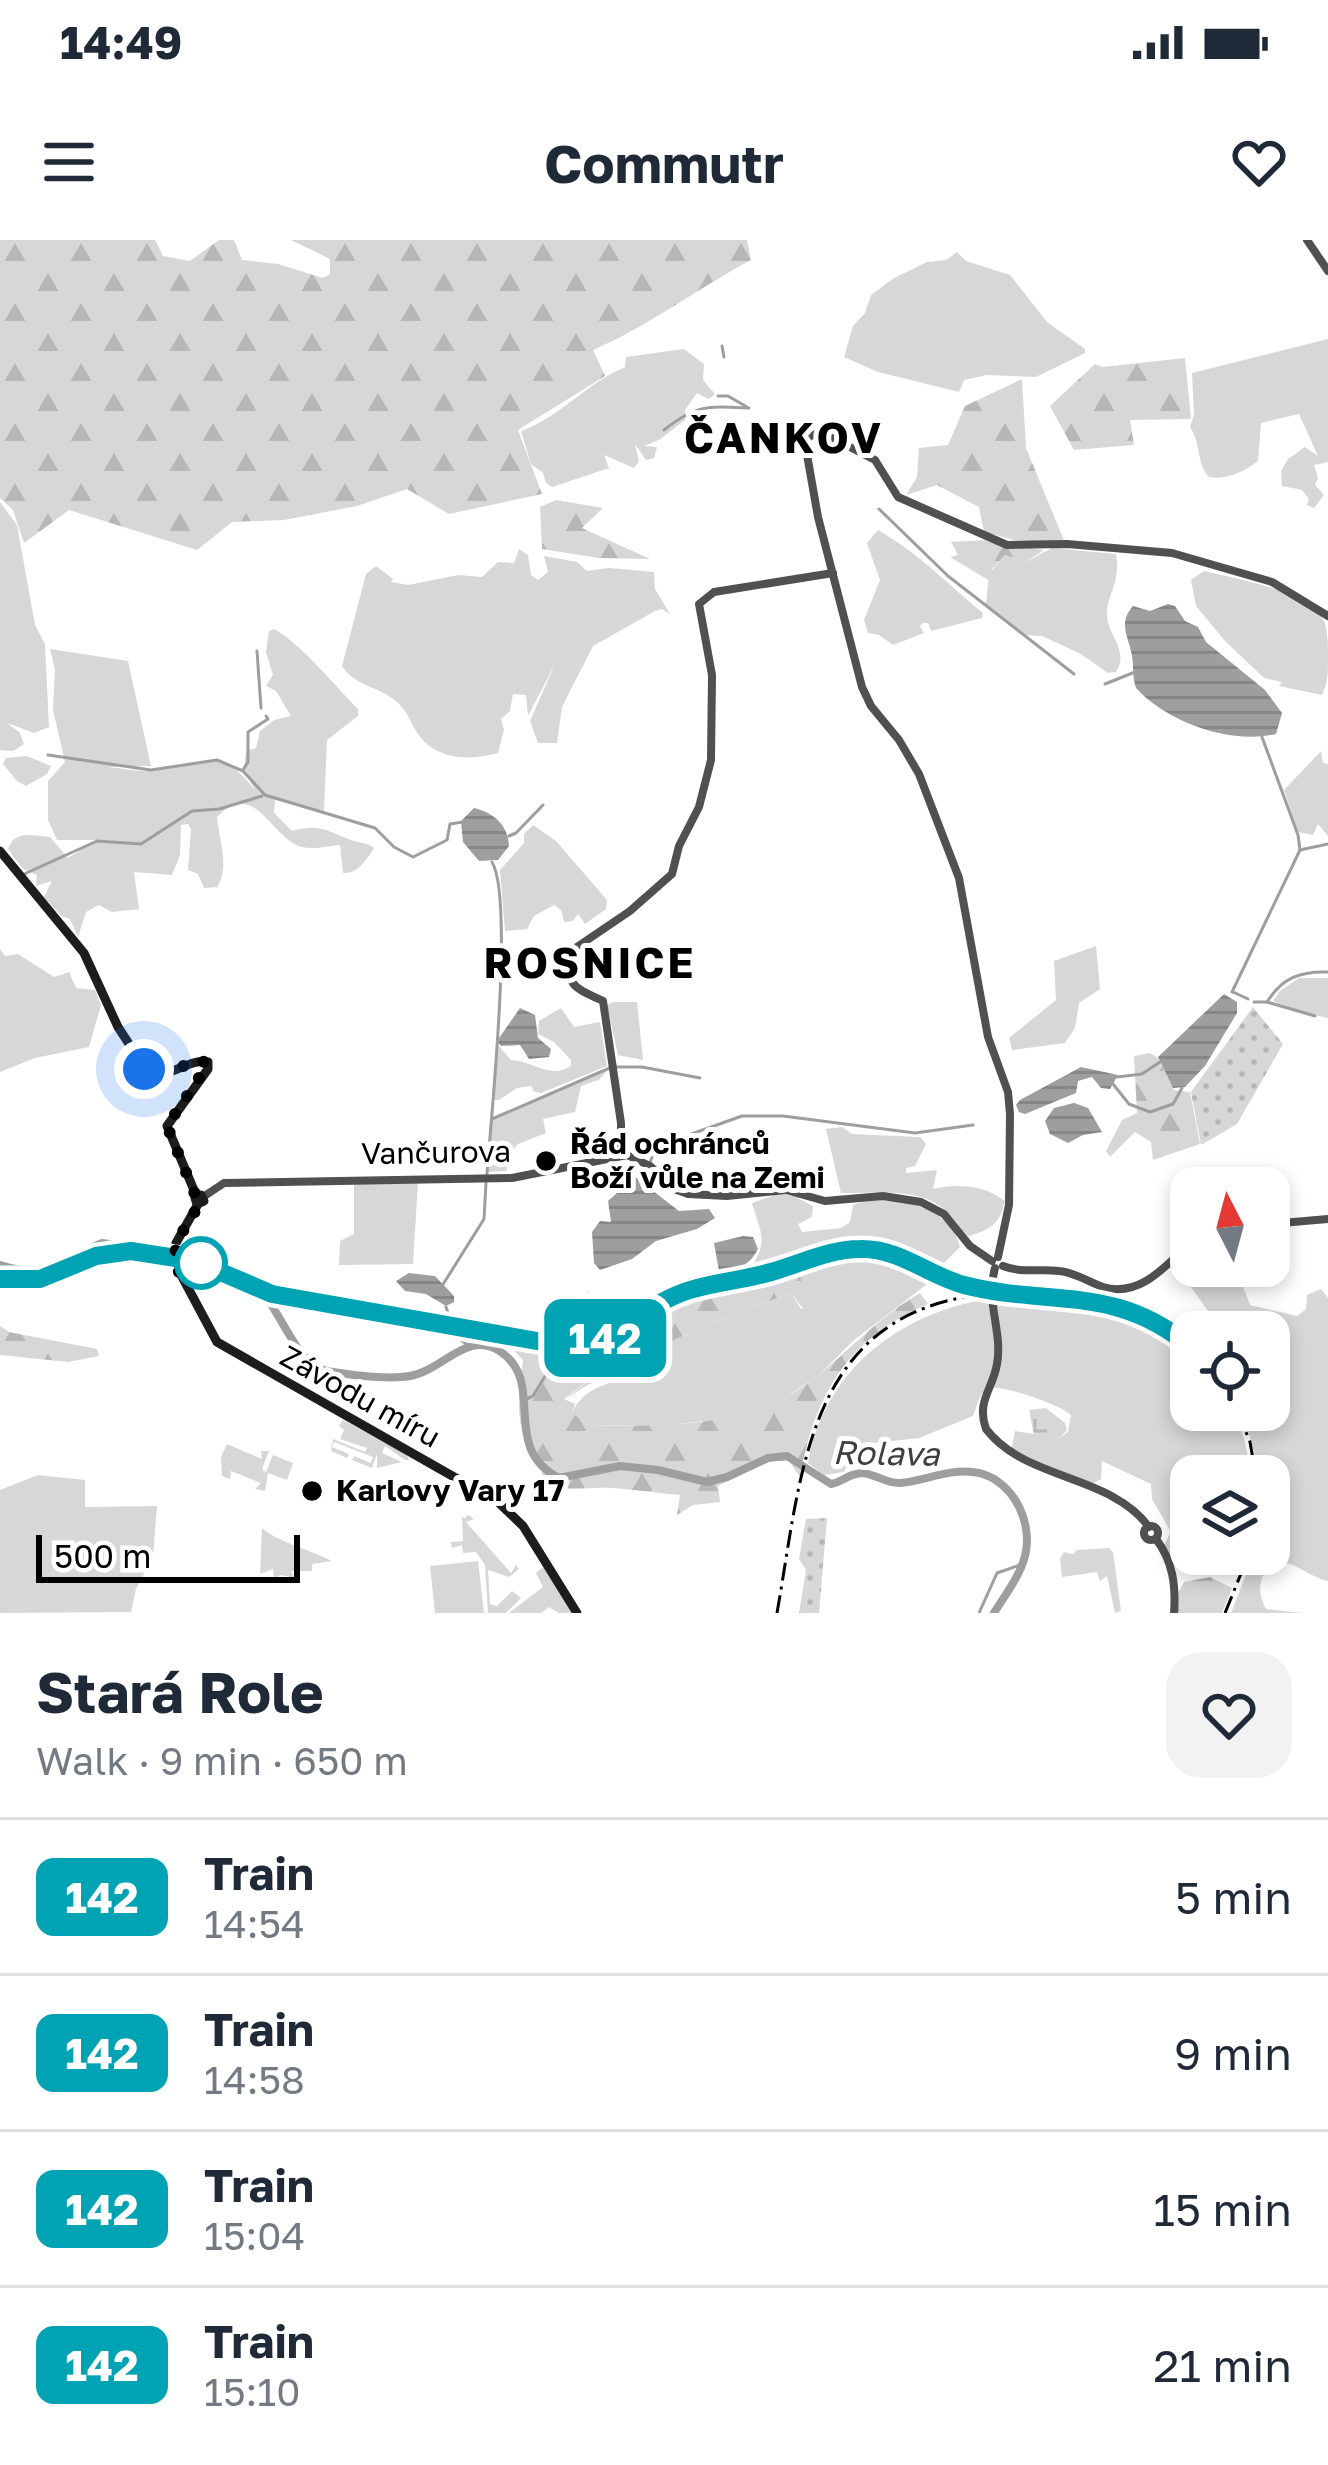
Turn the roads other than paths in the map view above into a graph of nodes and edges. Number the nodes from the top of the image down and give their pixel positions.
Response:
1 (1307, 240) edge
2 (1328, 271) edge
3 (832, 573) junction
4 (1328, 616) edge
5 (0, 850) edge
6 (622, 1155) junction
7 (199, 1199) junction
8 (1327, 1220) edge
9 (1290, 1223) edge
10 (1170, 1260) edge
11 (997, 1263) junction
12 (577, 1613) edge
13 (1174, 1613) edge

1 - 2 street
3 - 4 street
3 - 6 street
3 - 11 street
5 - 7 main road
6 - 7 street, Vančurova
6 - 11 street
7 - 12 main road, Závodu míru
8 - 9 street
10 - 11 street
11 - 13 street

